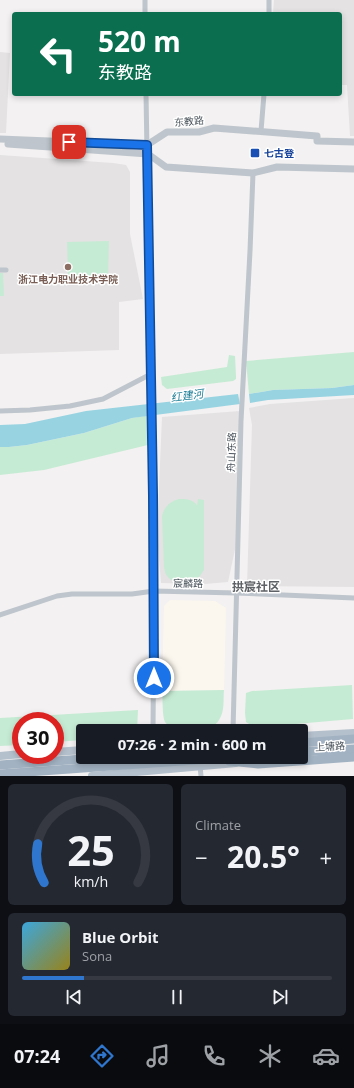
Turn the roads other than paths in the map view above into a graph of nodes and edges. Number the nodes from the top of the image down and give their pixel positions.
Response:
1 (145, 0) edge
2 (269, 0) edge
3 (145, 12) edge
4 (269, 12) edge
5 (146, 96) edge
6 (264, 96) edge
7 (261, 131) junction
8 (0, 139) edge
9 (354, 142) edge
10 (0, 144) edge
11 (147, 145) junction
12 (148, 154) junction
13 (354, 169) edge
14 (253, 173) junction
15 (151, 374) junction
16 (0, 411) edge
17 (154, 592) junction
18 (236, 593) junction
19 (354, 598) edge
20 (0, 615) edge
21 (153, 724) edge
22 (233, 724) edge
23 (354, 733) edge
24 (308, 736) edge
25 (354, 739) edge
26 (308, 742) edge
27 (354, 749) edge
28 (76, 750) edge
29 (64, 751) edge
30 (308, 752) edge
31 (354, 754) edge
32 (12, 755) edge
33 (0, 756) edge
34 (308, 756) edge
35 (354, 757) edge
36 (76, 759) edge
37 (308, 760) edge
38 (168, 764) edge
39 (190, 764) edge
40 (202, 764) edge
41 (0, 765) edge
42 (0, 774) edge
43 (125, 775) edge
44 (92, 776) edge
45 (201, 776) edge

1 - 3 street
2 - 4 street
5 - 11 street
6 - 7 street
7 - 9 street, 东教路
7 - 11 street, 东教路
8 - 11 street
10 - 12 street
11 - 12 street
12 - 14 street
12 - 15 street
13 - 14 street
14 - 18 street, 舟山东路
15 - 16 street
15 - 17 street
17 - 18 street, 宸麟路
17 - 20 street, 宸麟路
17 - 21 street
18 - 19 street, 宸麟路
18 - 22 street, 舟山东路
23 - 24 highway
25 - 26 highway
27 - 30 highway
28 - 29 main road
31 - 34 main road, 上塘路
32 - 33 main road
35 - 37 highway
36 - 41 highway
38 - 42 highway
39 - 43 main road, 上塘路
40 - 45 street
43 - 44 main road, 上塘路

